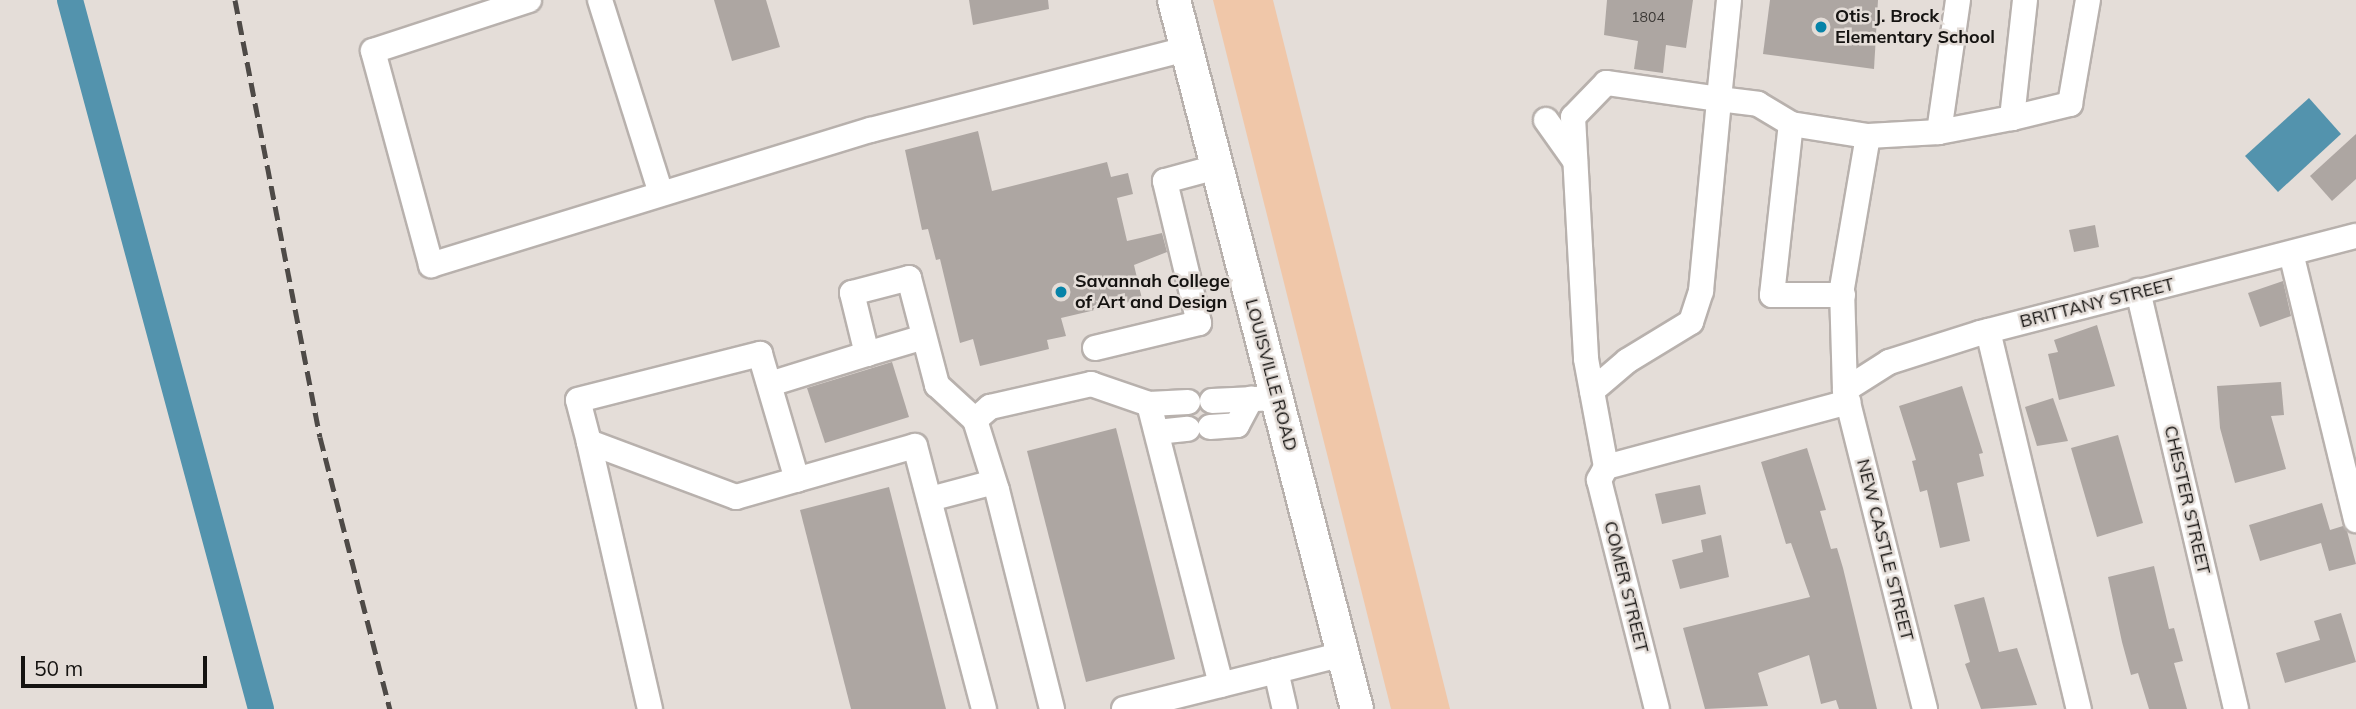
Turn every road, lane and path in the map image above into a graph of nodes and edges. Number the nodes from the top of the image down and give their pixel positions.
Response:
1 (529, 0) edge
2 (600, 0) edge
3 (1174, 0) edge
4 (1729, 0) edge
5 (1958, 0) edge
6 (2025, 0) edge
7 (2088, 0) edge
8 (1186, 49) junction
9 (1719, 99) junction
10 (2012, 118) junction
11 (1546, 120) dead end
12 (1791, 124) junction
13 (1938, 132) junction
14 (1868, 136) junction
15 (1575, 161) junction
16 (1217, 167) junction
17 (661, 193) junction
18 (2356, 236) edge
19 (2292, 257) junction
20 (2138, 291) junction
21 (1843, 295) junction
22 (1988, 331) junction
23 (924, 337) junction
24 (1095, 348) dead end
25 (867, 354) junction
26 (770, 384) junction
27 (1592, 391) junction
28 (1847, 396) junction
29 (1264, 398) junction
30 (1149, 404) junction
31 (975, 420) junction
32 (1157, 432) junction
33 (589, 442) junction
34 (1606, 467) junction
35 (797, 480) junction
36 (994, 482) junction
37 (930, 499) junction
38 (2356, 520) edge
39 (1343, 654) junction
40 (1276, 671) junction
41 (1221, 685) junction
42 (650, 709) edge
43 (984, 709) edge
44 (1052, 709) edge
45 (1124, 709) edge
46 (1285, 709) edge
47 (1357, 709) edge
48 (1657, 709) edge
49 (1925, 709) edge
50 (2079, 709) edge
51 (2236, 709) edge

1 - 17 street
2 - 17 street
3 - 8 main road, LOUISVILLE ROAD
4 - 9 street
5 - 13 street
6 - 10 street
7 - 10 street
8 - 16 main road, LOUISVILLE ROAD
8 - 17 street
9 - 12 street
9 - 15 street, COMER STREET
9 - 27 street
10 - 13 street
11 - 15 street
12 - 14 street
12 - 21 street
13 - 14 street
14 - 21 street, NEW CASTLE STREET
15 - 27 street, COMER STREET
16 - 24 street
16 - 29 main road, LOUISVILLE ROAD
18 - 19 street, BRITTANY STREET
19 - 20 street, BRITTANY STREET
19 - 38 street
20 - 22 street, BRITTANY STREET
20 - 51 street, CHESTER STREET
21 - 28 street, NEW CASTLE STREET
22 - 28 street, BRITTANY STREET
22 - 50 street
23 - 25 street
23 - 25 street
23 - 31 street
25 - 26 street
26 - 33 street
26 - 35 street
27 - 34 street, COMER STREET
28 - 34 street, BRITTANY STREET
28 - 49 street, NEW CASTLE STREET
29 - 30 street
29 - 32 street
29 - 39 main road, LOUISVILLE ROAD
30 - 31 street
30 - 32 street
31 - 36 street
32 - 41 street
33 - 35 street
33 - 42 street
34 - 48 street, COMER STREET
35 - 37 street
36 - 37 street
36 - 44 street
37 - 43 street
39 - 40 street
39 - 47 main road, LOUISVILLE ROAD
40 - 41 street
40 - 46 street
41 - 45 street

